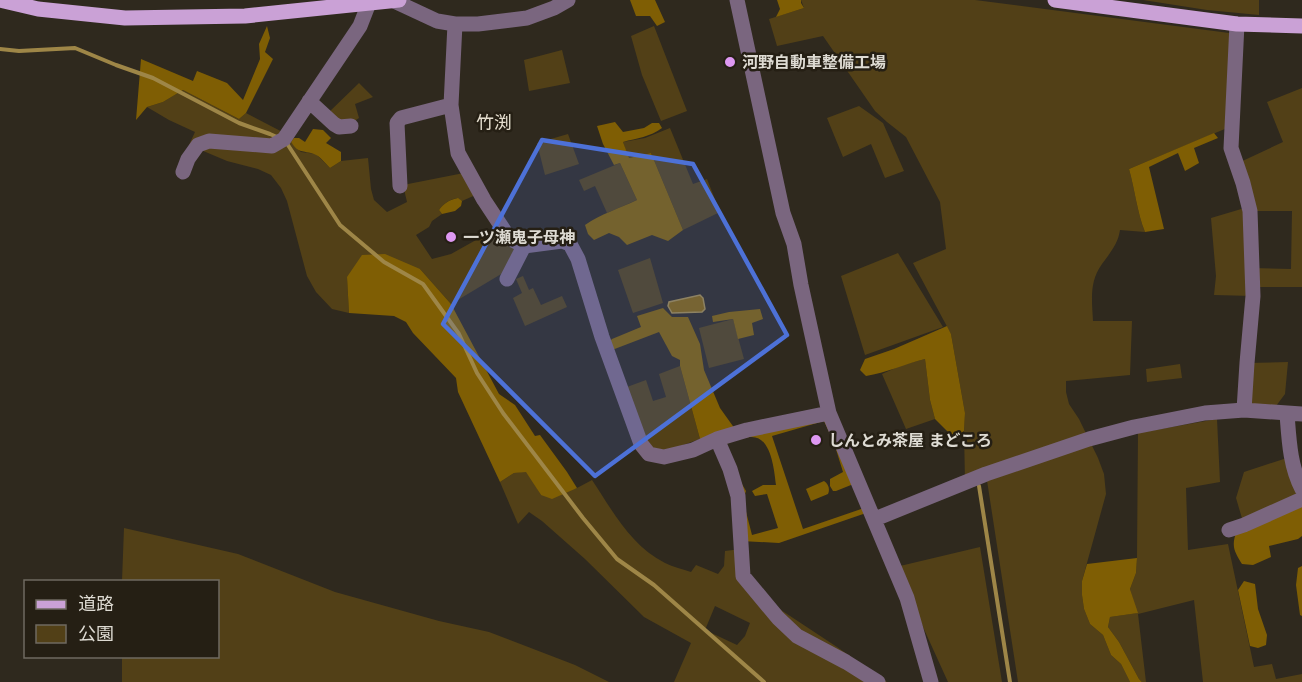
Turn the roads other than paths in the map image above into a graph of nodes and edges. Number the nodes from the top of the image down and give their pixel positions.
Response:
1 (0, 0) edge
2 (399, 0) edge
3 (568, 0) edge
4 (736, 0) edge
5 (1054, 0) edge
6 (381, 1) edge
7 (455, 24) junction
8 (1237, 24) junction
9 (1302, 26) edge
10 (309, 101) junction
11 (451, 105) junction
12 (351, 126) dead end
13 (183, 172) dead end
14 (400, 186) dead end
15 (524, 246) junction
16 (507, 279) dead end
17 (1245, 410) junction
18 (829, 413) junction
19 (1294, 414) edge
20 (717, 439) junction
21 (1302, 489) edge
22 (1302, 499) edge
23 (875, 519) junction
24 (1229, 530) dead end
25 (878, 682) edge
26 (931, 682) edge

1 - 6 main road
2 - 6 main road
3 - 7 street
4 - 18 street
5 - 8 main road
6 - 7 street
6 - 10 street
7 - 11 street
8 - 9 main road
8 - 17 street
10 - 12 street
10 - 13 street
11 - 14 street
11 - 15 street
15 - 16 street
15 - 20 street
17 - 19 street
17 - 23 street
18 - 20 street
18 - 23 street
19 - 21 street
20 - 25 street
22 - 24 street
23 - 26 street

